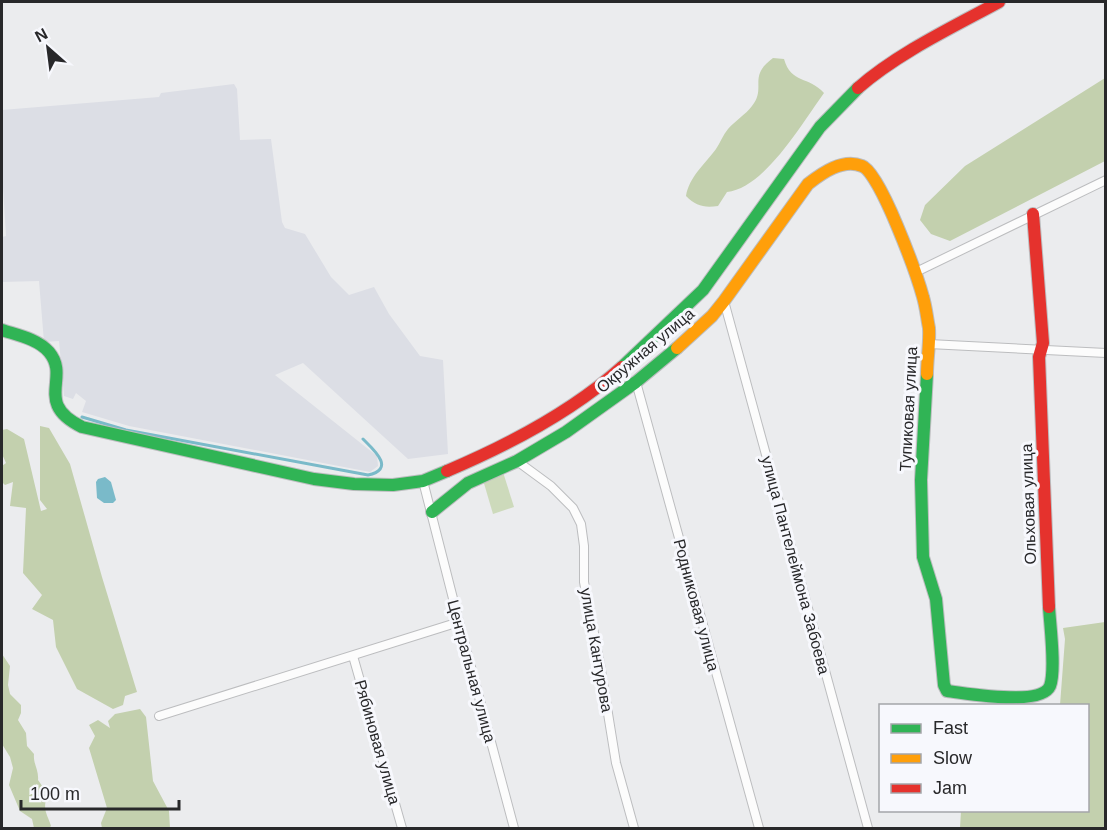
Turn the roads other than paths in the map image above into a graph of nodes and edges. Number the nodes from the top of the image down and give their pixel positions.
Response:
1 (999, 2) edge
2 (838, 166) joint
3 (1106, 180) edge
4 (1033, 214) junction
5 (914, 273) junction
6 (724, 301) junction
7 (2, 330) edge
8 (929, 344) junction
9 (1041, 351) junction
10 (1106, 353) edge
11 (636, 382) junction
12 (517, 461) junction
13 (423, 481) junction
14 (432, 512) junction
15 (459, 622) junction
16 (353, 656) junction
17 (947, 691) joint
18 (159, 716) dead end
19 (402, 828) edge
20 (514, 828) edge
21 (634, 828) edge
22 (759, 828) edge
23 (868, 828) edge

1 - 13 street
2 - 5 street, Тупиковая улица
2 - 6 street, Окружная улица
3 - 4 street
4 - 5 street
4 - 9 street, Ольховая улица
5 - 8 street, Тупиковая улица
6 - 11 street, Окружная улица
6 - 23 street, улица Пантелеймона Забоева
7 - 13 street
8 - 9 street
8 - 17 street, Тупиковая улица
9 - 10 street
9 - 17 street, Ольховая улица
11 - 12 street, Окружная улица
11 - 22 street, Родниковая улица
12 - 14 street, Окружная улица
12 - 21 street, улица Кантурова
13 - 14 street, Центральная улица
14 - 15 street, Центральная улица
15 - 16 street
15 - 20 street, Центральная улица
16 - 18 street
16 - 19 street, Рябиновая улица

